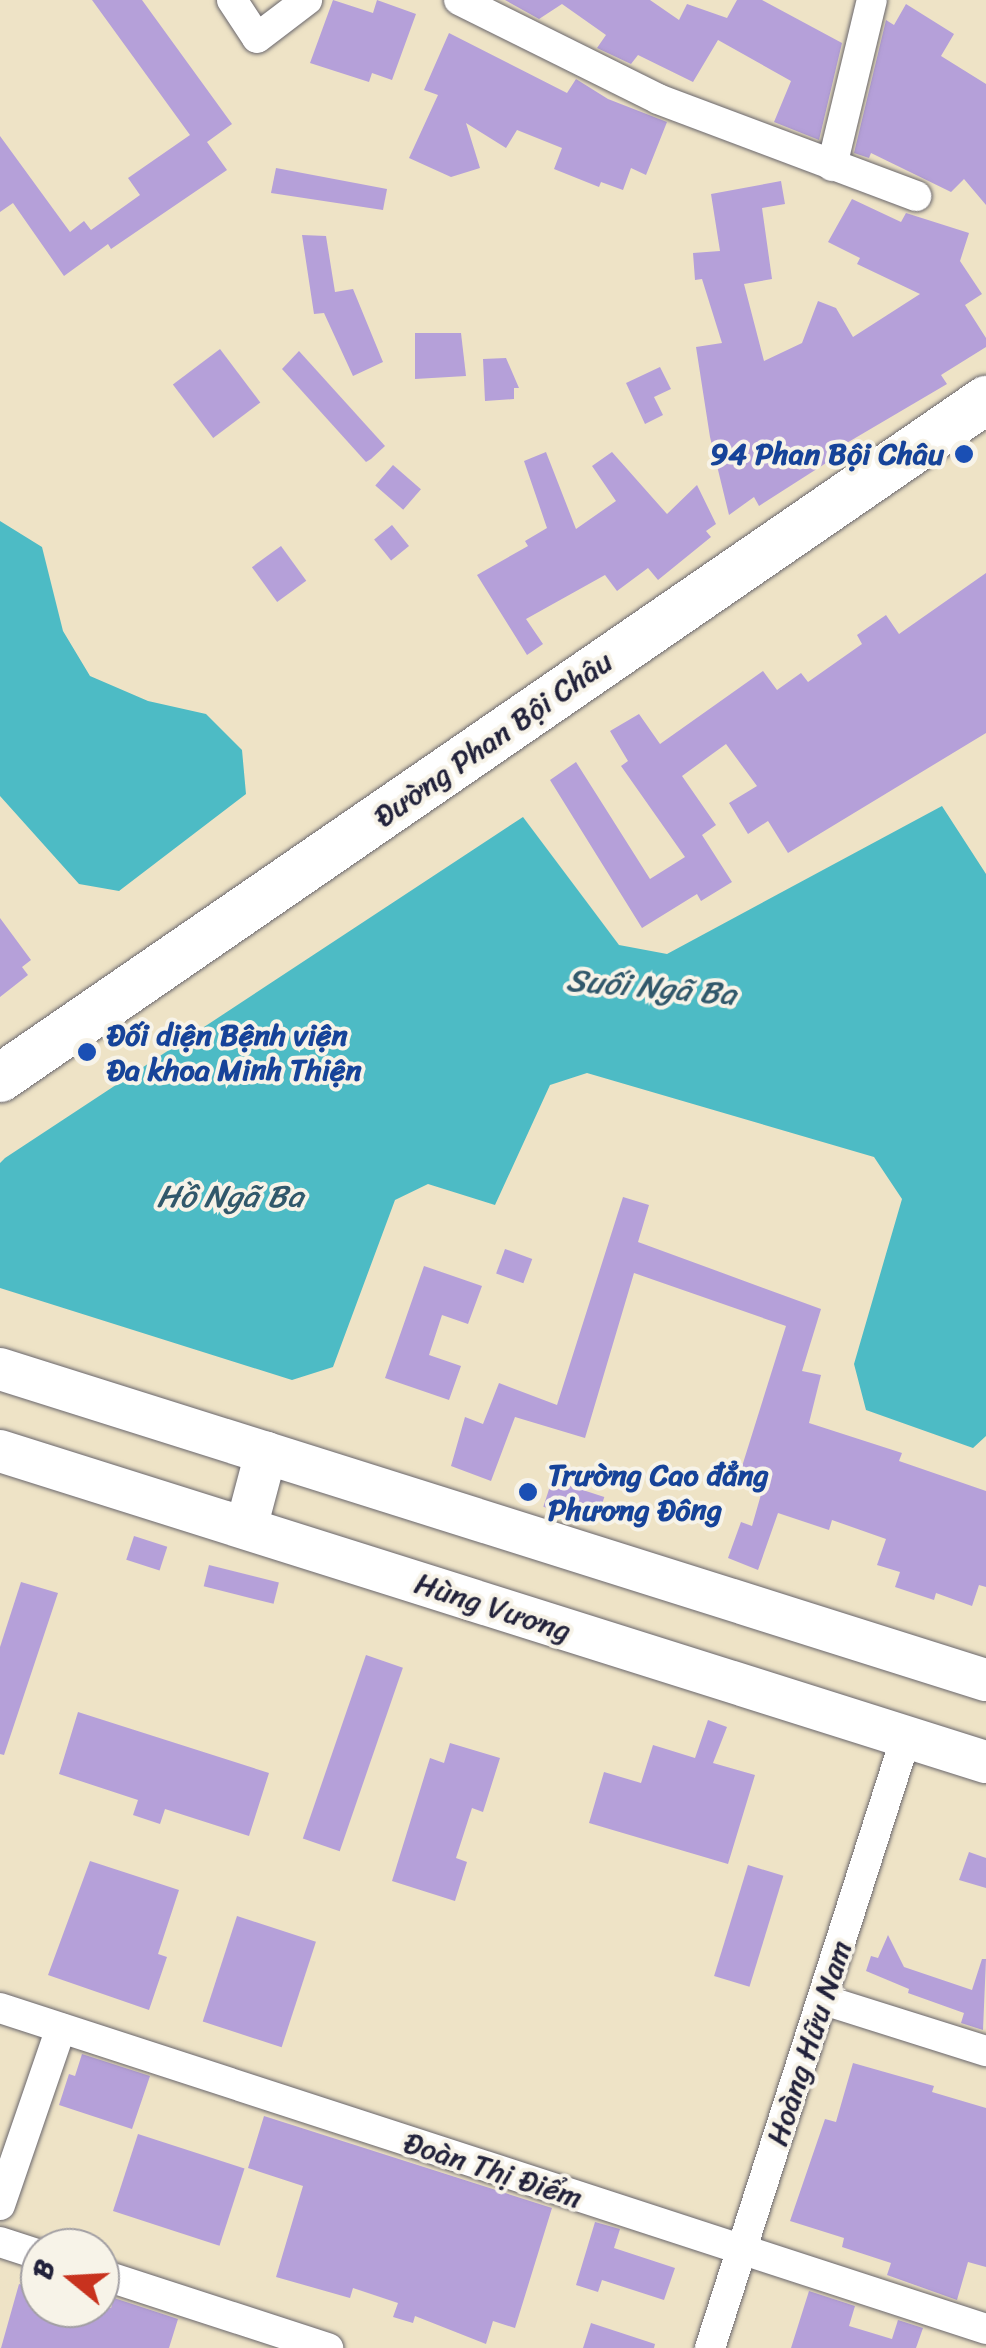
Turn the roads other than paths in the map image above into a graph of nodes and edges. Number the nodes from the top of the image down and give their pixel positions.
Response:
1 (232, 0) edge
2 (307, 0) edge
3 (459, 0) edge
4 (872, 0) edge
5 (832, 166) junction
6 (916, 196) dead end
7 (986, 400) edge
8 (0, 1078) edge
9 (0, 1369) edge
10 (0, 1451) edge
11 (266, 1453) junction
12 (246, 1528) junction
13 (986, 1680) edge
14 (906, 1737) junction
15 (986, 1762) edge
16 (824, 2000) junction
17 (0, 2008) edge
18 (61, 2028) junction
19 (986, 2051) edge
20 (0, 2205) edge
21 (741, 2252) junction
22 (120, 2280) edge
23 (986, 2330) edge
24 (328, 2348) edge
25 (710, 2348) edge

1 - 2 street
3 - 5 street
4 - 5 street
5 - 6 street
7 - 8 main road, Đường Phan Bội Châu
9 - 11 main road
10 - 12 main road, Hùng Vương
11 - 12 main road
11 - 13 main road
12 - 14 main road, Hùng Vương
14 - 15 main road, Hùng Vương
14 - 16 street, Hoàng Hữu Nam
16 - 19 street
16 - 21 street, Hoàng Hữu Nam
17 - 18 street, Đoàn Thị Điểm
18 - 20 street
18 - 21 street, Đoàn Thị Điểm
21 - 23 street, Đoàn Thị Điểm
21 - 25 street, Hoàng Hữu Nam
22 - 24 street

